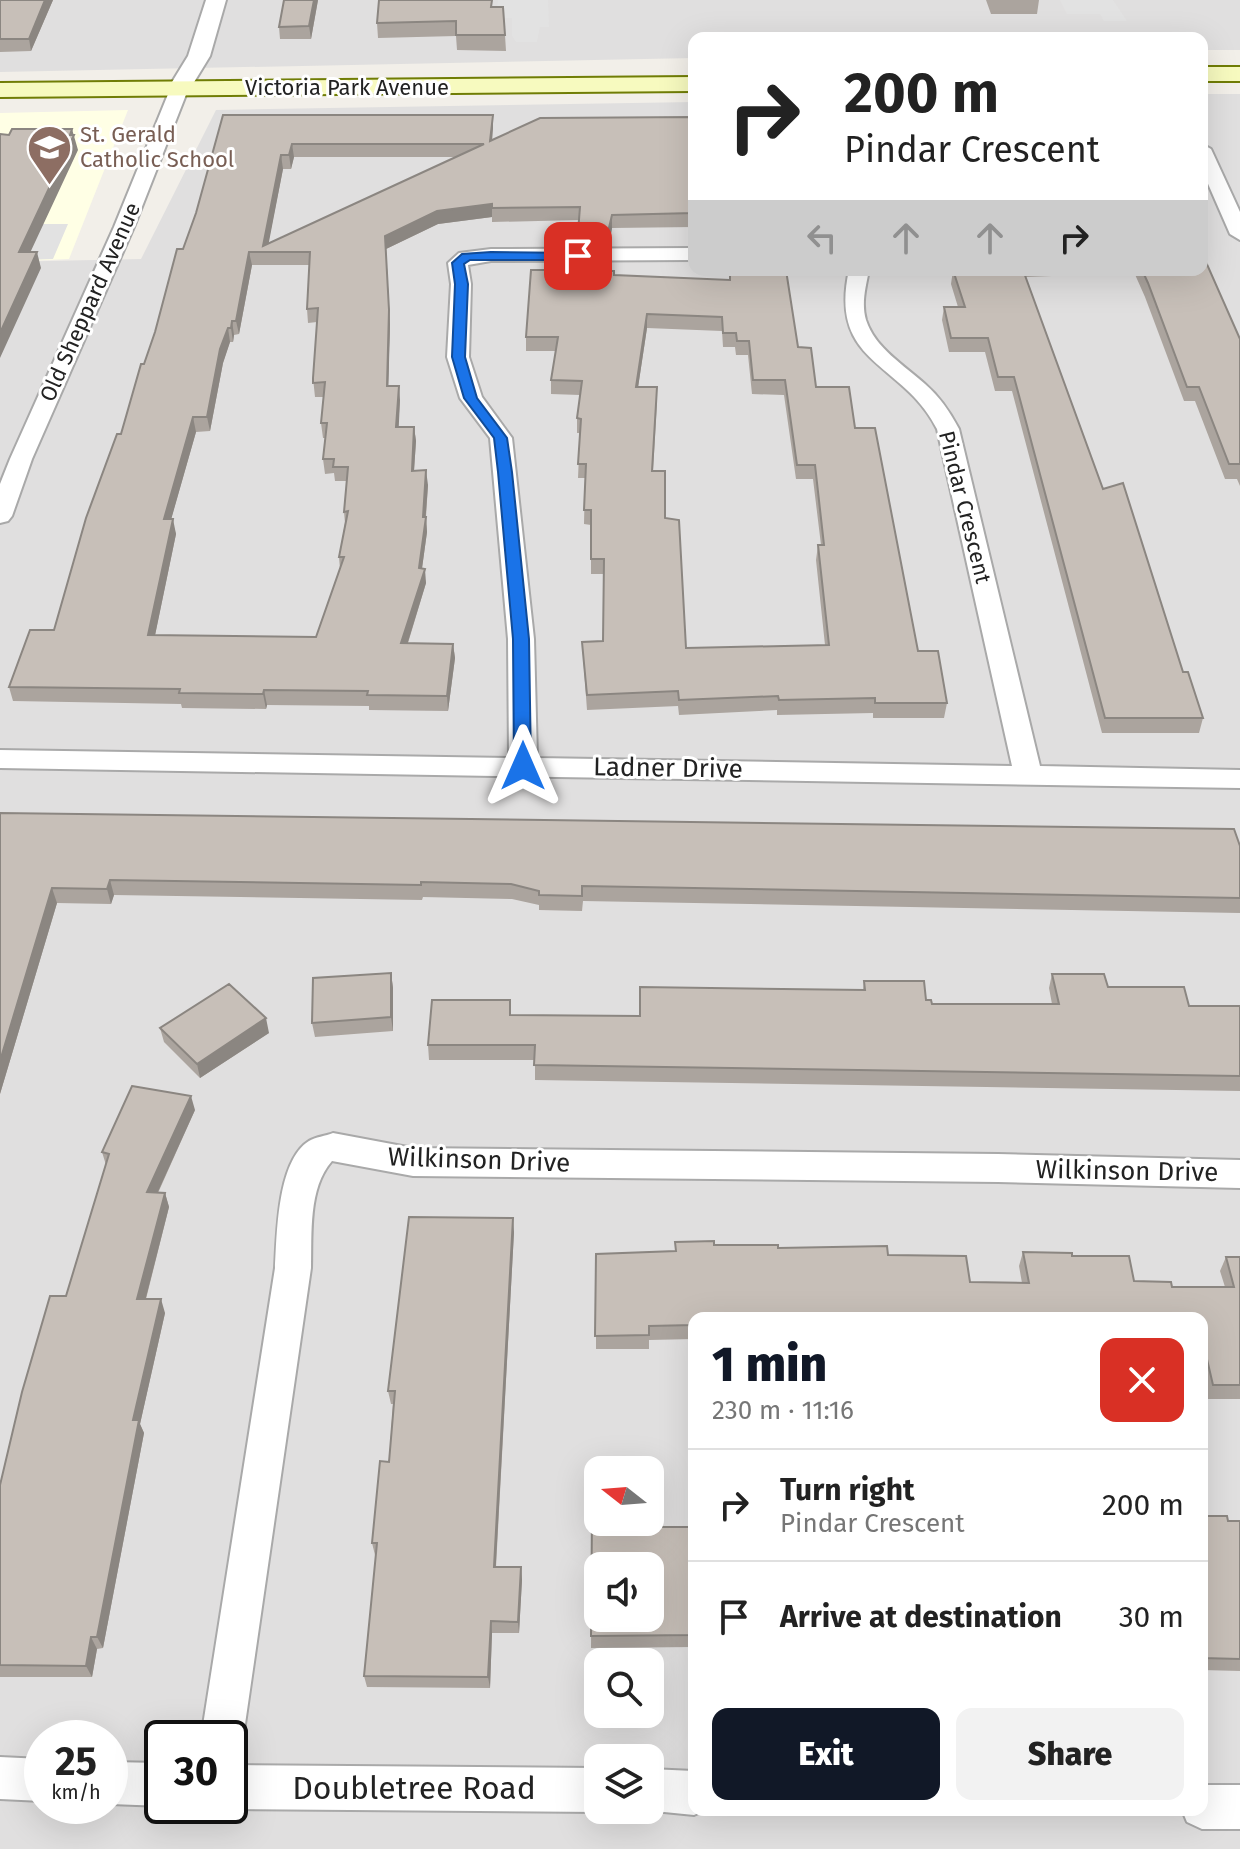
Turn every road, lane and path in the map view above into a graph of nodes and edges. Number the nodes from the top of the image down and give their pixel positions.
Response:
1 (216, 0) edge
2 (1208, 74) edge
3 (1240, 74) edge
4 (688, 84) edge
5 (180, 87) junction
6 (0, 90) edge
7 (1208, 164) edge
8 (1240, 176) edge
9 (1213, 177) junction
10 (1240, 234) edge
11 (688, 254) edge
12 (857, 276) edge
13 (0, 516) edge
14 (0, 759) edge
15 (523, 766) junction
16 (1028, 775) junction
17 (1240, 779) edge
18 (1240, 1174) edge
19 (225, 1720) edge
20 (0, 1778) edge
21 (24, 1779) edge
22 (248, 1787) edge
23 (584, 1790) edge
24 (664, 1792) edge
25 (688, 1793) edge
26 (1208, 1807) edge
27 (1240, 1807) edge

1 - 5 street
2 - 3 main road
4 - 5 main road, Victoria Park Avenue
5 - 6 main road, Victoria Park Avenue
5 - 13 street, Old Sheppard Avenue
7 - 9 street
8 - 9 street
9 - 10 street
11 - 15 street
12 - 16 street, Pindar Crescent
14 - 15 street, Ladner Drive
15 - 16 street, Ladner Drive
16 - 17 street, Ladner Drive
18 - 19 street, Wilkinson Drive
20 - 21 street
22 - 23 street, Doubletree Road
24 - 25 street
26 - 27 street

